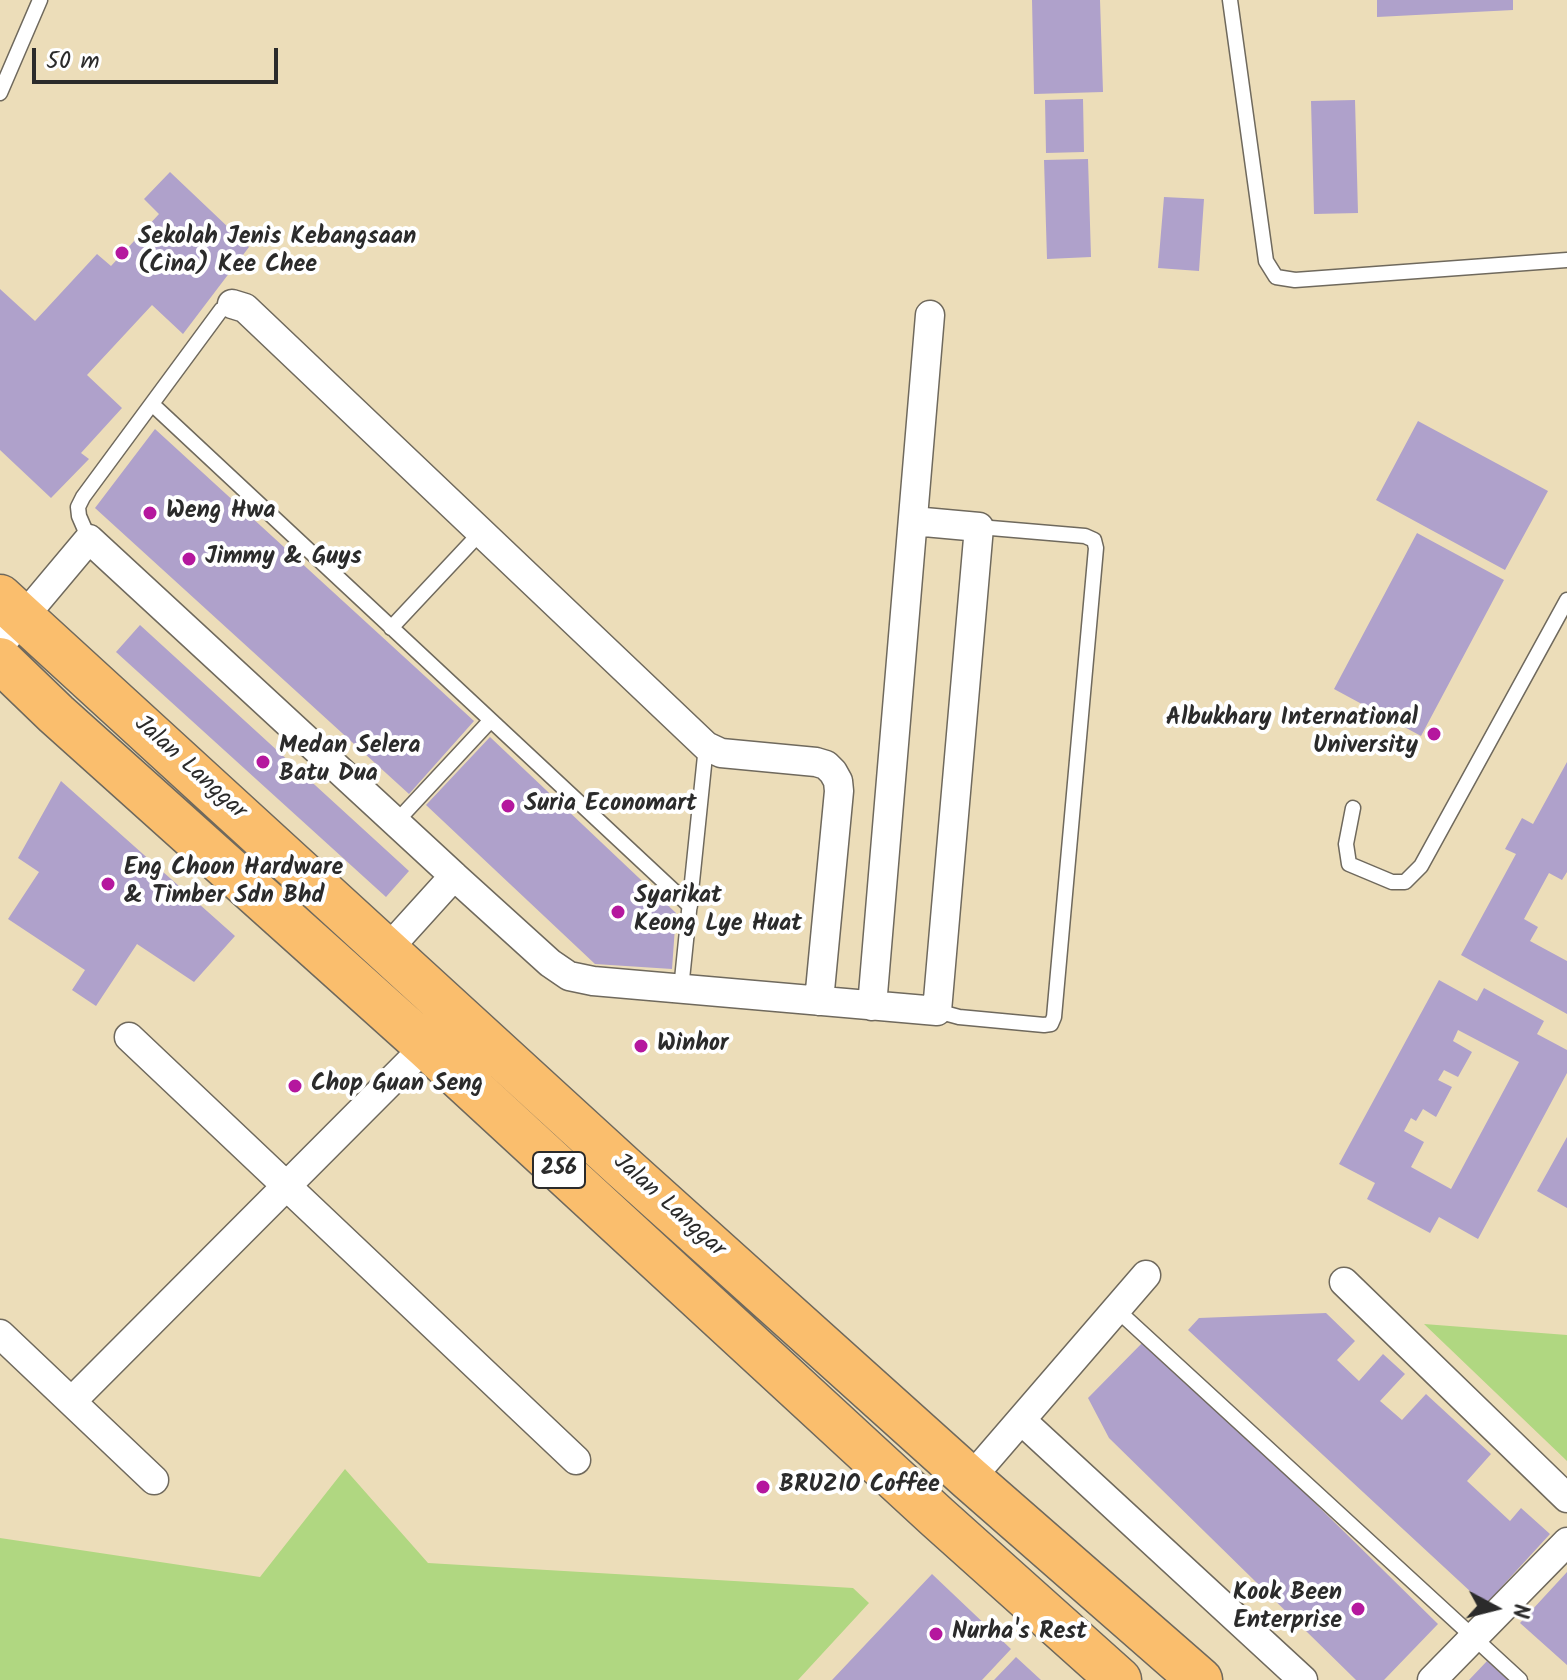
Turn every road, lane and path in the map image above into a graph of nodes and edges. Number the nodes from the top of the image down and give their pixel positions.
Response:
1 (40, 0) edge
2 (1230, 0) edge
3 (0, 93) edge
4 (1567, 260) edge
5 (232, 304) joint
6 (930, 315) dead end
7 (152, 404) junction
8 (913, 521) junction
9 (979, 527) junction
10 (481, 532) junction
11 (89, 539) junction
12 (1567, 600) edge
13 (8, 620) edge
14 (391, 628) junction
15 (0, 660) edge
16 (490, 721) junction
17 (706, 746) junction
18 (1353, 808) dead end
19 (396, 822) junction
20 (454, 876) junction
21 (690, 906) junction
22 (387, 950) junction
23 (681, 989) junction
24 (819, 1001) junction
25 (872, 1006) junction
26 (937, 1011) junction
27 (129, 1037) dead end
28 (426, 1046) junction
29 (286, 1188) junction
30 (1146, 1275) dead end
31 (1344, 1282) dead end
32 (1116, 1309) junction
33 (0, 1334) edge
34 (72, 1401) junction
35 (1021, 1420) junction
36 (576, 1460) dead end
37 (970, 1479) junction
38 (154, 1480) dead end
39 (1567, 1498) edge
40 (1567, 1542) edge
41 (1473, 1637) junction
42 (1119, 1680) edge
43 (1200, 1680) edge
44 (1303, 1680) edge
45 (1432, 1680) edge
46 (1520, 1680) edge

1 - 3 lane
2 - 4 lane
5 - 7 lane
5 - 10 street
6 - 8 street
7 - 11 lane
7 - 14 lane
8 - 9 street
8 - 25 street
9 - 26 street
9 - 26 lane
10 - 14 lane
10 - 17 street
11 - 13 street
11 - 19 street
12 - 18 lane
13 - 22 main road, Jalan Langgar / 256
14 - 16 lane
15 - 28 main road, Jalan Langgar / 256
16 - 19 lane
16 - 21 lane
17 - 21 lane
17 - 24 street
19 - 20 street
20 - 22 street
20 - 23 street
21 - 23 lane
22 - 37 main road, Jalan Langgar / 256
23 - 24 street
24 - 25 street
25 - 26 street
27 - 29 street
28 - 29 street
28 - 42 main road, Jalan Langgar / 256
29 - 34 street
29 - 36 street
30 - 32 street
31 - 39 street
32 - 35 street
32 - 41 lane
33 - 34 street
34 - 38 street
35 - 37 street
35 - 44 street
37 - 43 main road, Jalan Langgar / 256
40 - 41 street
41 - 45 street
41 - 46 lane

